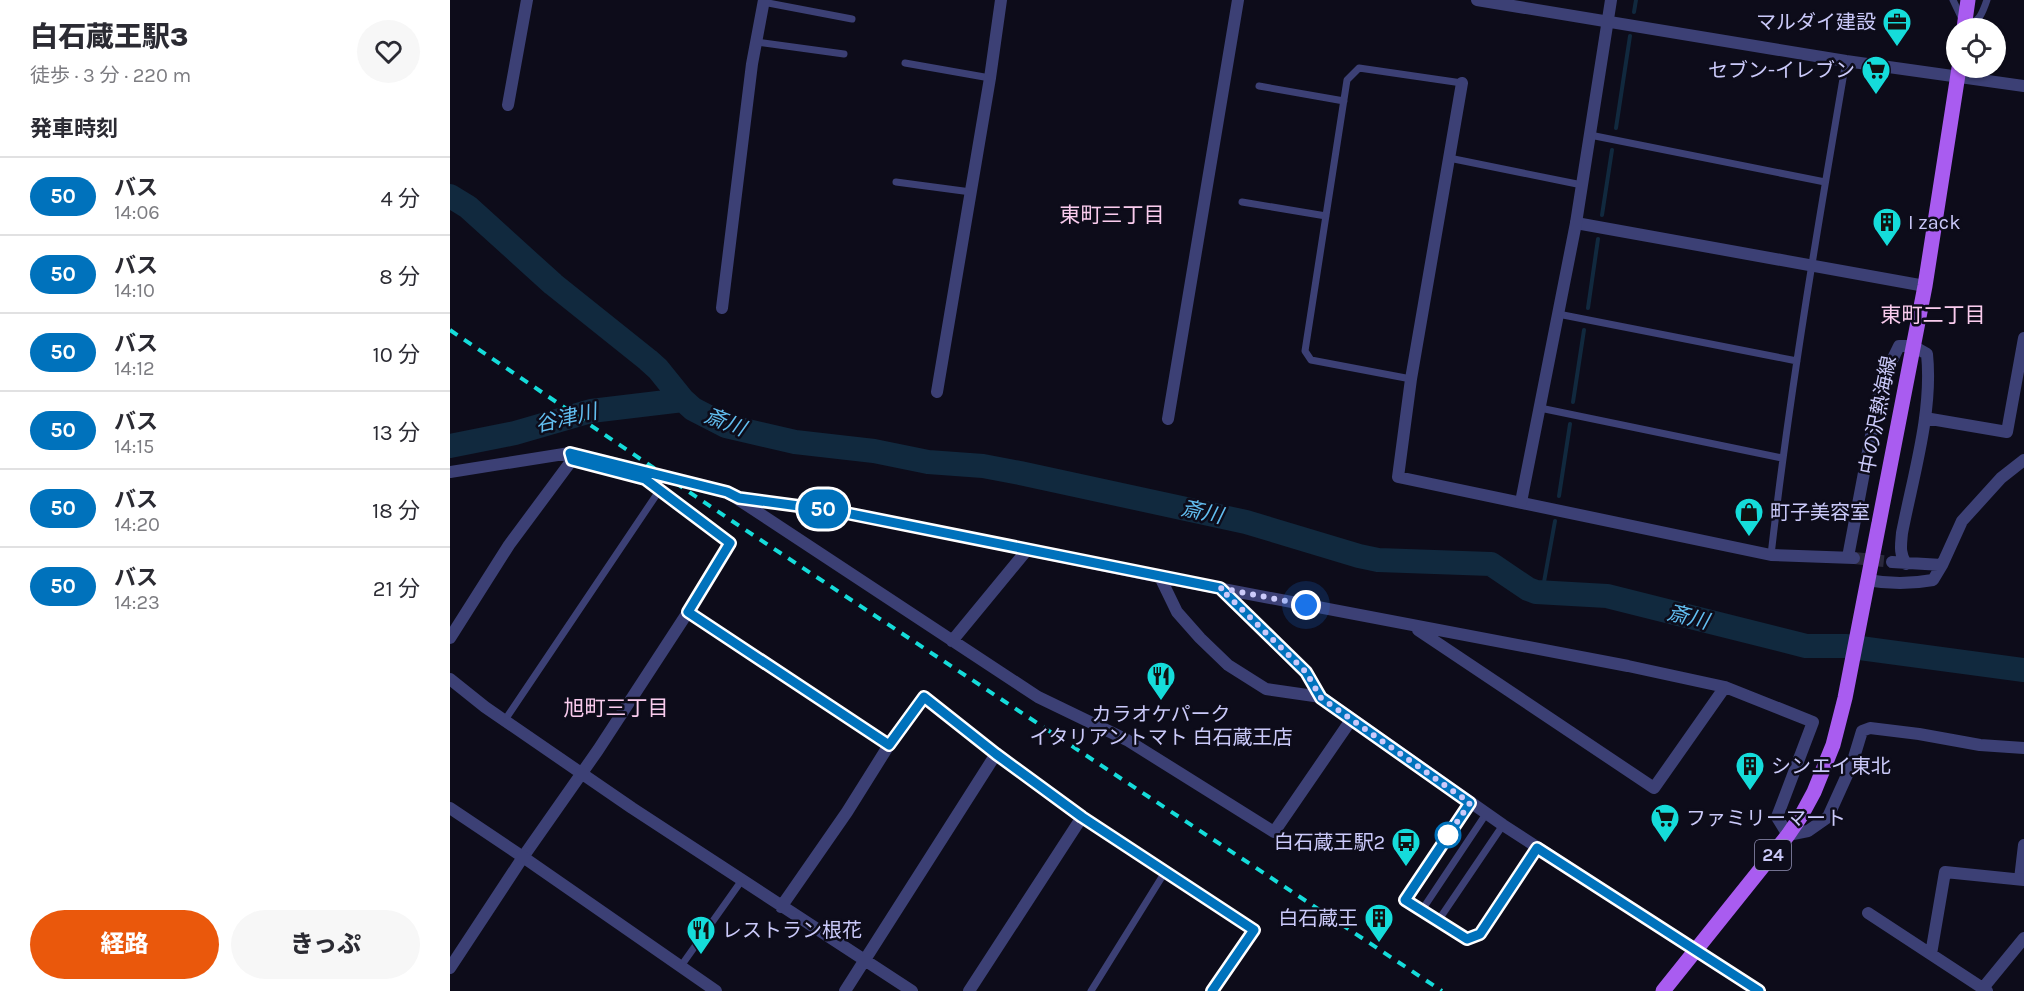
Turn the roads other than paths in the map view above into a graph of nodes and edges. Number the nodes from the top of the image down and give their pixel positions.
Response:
1 (527, 0) edge
2 (1001, 0) edge
3 (1238, 0) edge
4 (1477, 0) edge
5 (1611, 0) edge
6 (1953, 0) edge
7 (1968, 0) edge
8 (1987, 0) edge
9 (764, 1) edge
10 (1961, 18) edge
11 (1965, 18) edge
12 (1979, 18) edge
13 (852, 19) dead end
14 (1607, 20) junction
15 (756, 42) junction
16 (844, 54) dead end
17 (1846, 61) junction
18 (904, 63) dead end
19 (1946, 71) edge
20 (990, 78) junction
21 (1958, 78) edge
22 (1987, 78) edge
23 (1462, 83) joint
24 (1259, 86) dead end
25 (2024, 86) edge
26 (1344, 101) junction
27 (508, 105) dead end
28 (1590, 135) junction
29 (1449, 158) junction
30 (896, 182) dead end
31 (1825, 182) junction
32 (1582, 185) junction
33 (971, 192) junction
34 (1242, 202) dead end
35 (1326, 216) junction
36 (1576, 223) junction
37 (1812, 266) junction
38 (1925, 286) junction
39 (722, 308) dead end
40 (1558, 314) junction
41 (2024, 338) edge
42 (1913, 346) junction
43 (1797, 361) junction
44 (1411, 379) junction
45 (937, 392) dead end
46 (1540, 408) junction
47 (1925, 418) junction
48 (1167, 419) dead end
49 (571, 456) junction
50 (1782, 458) junction
51 (2024, 460) edge
52 (450, 472) edge
53 (659, 491) junction
54 (739, 498) junction
55 (1521, 502) junction
56 (1027, 550) junction
57 (1771, 555) junction
58 (1892, 562) tunnel mouth
59 (1906, 564) junction
60 (1942, 565) junction
61 (1160, 577) junction
62 (1867, 580) junction
63 (1220, 588) junction
64 (688, 612) junction
65 (1412, 626) junction
66 (452, 629) edge
67 (952, 641) junction
68 (450, 679) edge
69 (1725, 687) junction
70 (1321, 698) junction
71 (505, 720) junction
72 (1351, 720) junction
73 (889, 745) junction
74 (2024, 748) edge
75 (996, 754) junction
76 (582, 772) junction
77 (1470, 803) junction
78 (450, 808) edge
79 (1486, 814) junction
80 (1082, 817) junction
81 (1503, 825) junction
82 (1788, 835) junction
83 (2024, 845) edge
84 (1537, 848) junction
85 (523, 857) junction
86 (1165, 872) junction
87 (2022, 879) edge
88 (742, 880) junction
89 (781, 907) junction
90 (1422, 910) junction
91 (1868, 913) dead end
92 (1438, 921) junction
93 (2024, 938) edge
94 (1697, 950) junction
95 (1931, 954) junction
96 (866, 960) junction
97 (452, 961) edge
98 (681, 966) junction
99 (1985, 990) edge
100 (716, 991) edge
101 (845, 991) edge
102 (912, 991) edge
103 (969, 991) edge
104 (1091, 991) edge
105 (1212, 991) edge
106 (1663, 991) edge
107 (1759, 991) edge

1 - 27 street
2 - 20 street
3 - 48 street
4 - 14 street
5 - 14 street
6 - 10 lane
7 - 11 main road
8 - 12 lane
9 - 13 lane
9 - 15 street
14 - 17 street
14 - 28 street
15 - 16 lane
15 - 39 street
17 - 19 street
17 - 31 lane
18 - 20 lane
20 - 33 street
21 - 38 main road, 中の沢熱海線 / 24
22 - 25 street
23 - 26 lane
23 - 29 street
24 - 26 lane
26 - 35 lane
28 - 31 lane
28 - 32 street
29 - 32 lane
29 - 44 street
30 - 33 lane
31 - 37 lane
32 - 36 street
33 - 45 street
34 - 35 lane
35 - 44 lane
36 - 37 street
36 - 40 street
37 - 38 street
37 - 43 lane
38 - 42 main road, 中の沢熱海線 / 24
40 - 43 lane
40 - 46 street
41 - 47 street
42 - 47 street
42 - 57 street
42 - 62 main road, 中の沢熱海線 / 24
43 - 50 lane
44 - 55 street
46 - 50 lane
46 - 55 street
47 - 59 street
49 - 52 street
49 - 53 street
49 - 54 street
49 - 66 street
50 - 57 lane
51 - 60 street
53 - 64 street
53 - 71 lane
54 - 56 street
54 - 67 street
55 - 57 street
56 - 61 street
56 - 67 street
58 - 59 street
59 - 60 street
60 - 62 street
61 - 63 street
61 - 70 street
62 - 82 main road, 中の沢熱海線 / 24
63 - 65 street
63 - 70 street
64 - 73 street
64 - 76 street
65 - 69 street
65 - 69 street
67 - 72 street
68 - 71 street
69 - 82 street
70 - 72 street
71 - 76 street
72 - 77 street
73 - 75 street
73 - 89 street
74 - 82 street
75 - 80 street
75 - 96 street
76 - 85 street
76 - 88 street
77 - 79 street
77 - 90 lane
78 - 85 street
79 - 81 street
79 - 90 lane
80 - 86 street
80 - 103 street
81 - 84 street
81 - 92 lane
82 - 94 main road, 24
83 - 87 street
84 - 92 lane
84 - 94 street
85 - 97 street
85 - 98 street
86 - 104 lane
86 - 105 street
87 - 95 street
88 - 89 street
88 - 98 lane
89 - 96 street
90 - 92 lane
91 - 95 street
93 - 99 street
94 - 106 main road, 24
94 - 107 street
95 - 99 street
96 - 101 street
96 - 102 street
98 - 100 street

